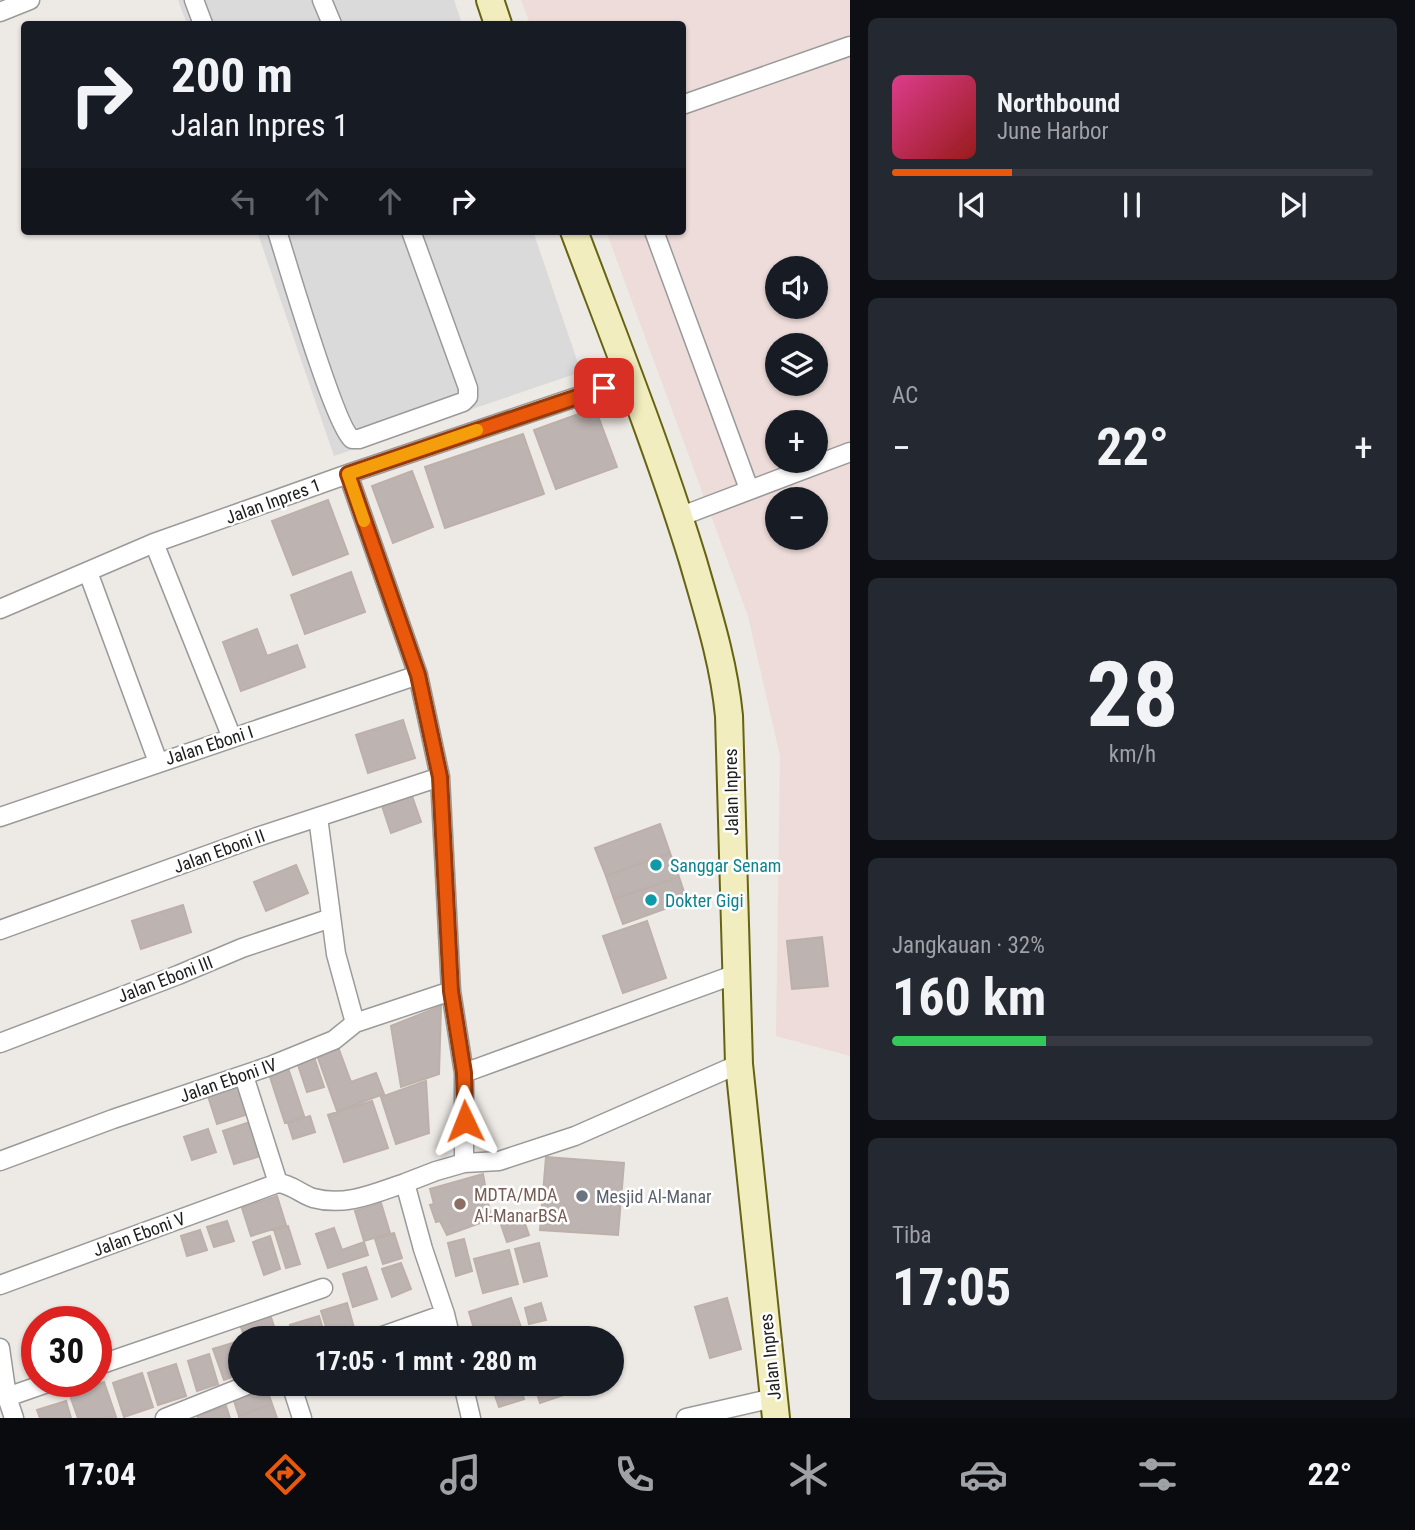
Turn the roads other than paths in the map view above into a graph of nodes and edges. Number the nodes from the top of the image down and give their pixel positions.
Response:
1 (30, 0) edge
2 (194, 0) edge
3 (322, 0) edge
4 (489, 0) edge
5 (0, 12) edge
6 (202, 21) edge
7 (331, 21) edge
8 (497, 21) edge
9 (850, 46) edge
10 (686, 103) edge
11 (278, 235) edge
12 (412, 235) edge
13 (576, 235) edge
14 (655, 235) edge
15 (630, 379) junction
16 (850, 452) edge
17 (348, 474) junction
18 (749, 489) junction
19 (679, 517) junction
20 (154, 543) junction
21 (88, 572) junction
22 (0, 608) edge
23 (418, 675) junction
24 (232, 737) junction
25 (158, 762) junction
26 (440, 777) junction
27 (0, 817) edge
28 (318, 817) junction
29 (331, 918) junction
30 (0, 930) edge
31 (736, 974) junction
32 (451, 991) junction
33 (355, 1023) junction
34 (0, 1044) edge
35 (739, 1064) junction
36 (464, 1073) junction
37 (244, 1076) junction
38 (0, 1161) edge
39 (464, 1163) junction
40 (278, 1183) junction
41 (405, 1183) junction
42 (0, 1284) edge
43 (323, 1288) dead end
44 (445, 1314) junction
45 (411, 1326) edge
46 (448, 1326) edge
47 (0, 1348) edge
48 (112, 1361) edge
49 (21, 1392) edge
50 (228, 1393) edge
51 (295, 1396) edge
52 (466, 1396) edge
53 (7, 1397) junction
54 (775, 1408) edge
55 (14, 1418) edge
56 (165, 1418) edge
57 (302, 1418) edge
58 (471, 1418) edge
59 (686, 1418) edge

1 - 5 street
2 - 6 street
3 - 7 street
4 - 8 main road
9 - 10 street
11 - 12 street
13 - 15 main road, Jalan Inpres
14 - 18 street
15 - 17 street, Jalan Inpres 1
15 - 19 main road, Jalan Inpres
16 - 18 street
17 - 20 street, Jalan Inpres 1
17 - 23 street
18 - 19 street
19 - 31 main road, Jalan Inpres
20 - 21 street, Jalan Inpres 1
20 - 24 street
21 - 22 street, Jalan Inpres 1
21 - 25 street
23 - 24 street, Jalan Eboni I
23 - 26 street
24 - 25 street, Jalan Eboni I
25 - 27 street, Jalan Eboni I
26 - 28 street, Jalan Eboni II
26 - 32 street
28 - 29 street
28 - 30 street, Jalan Eboni II
29 - 33 street
29 - 34 street, Jalan Eboni III
31 - 35 main road, Jalan Inpres
31 - 36 street
32 - 33 street, Jalan Eboni IV
32 - 36 street
33 - 37 street, Jalan Eboni IV
35 - 39 street
35 - 54 main road, Jalan Inpres
36 - 39 street
37 - 38 street, Jalan Eboni IV
37 - 40 street
39 - 41 street
40 - 41 street
40 - 42 street, Jalan Eboni V
41 - 44 street
43 - 48 street
44 - 45 street
44 - 46 street
47 - 53 street
49 - 53 street
50 - 56 street
51 - 57 street
52 - 58 street
53 - 55 street
54 - 59 street

